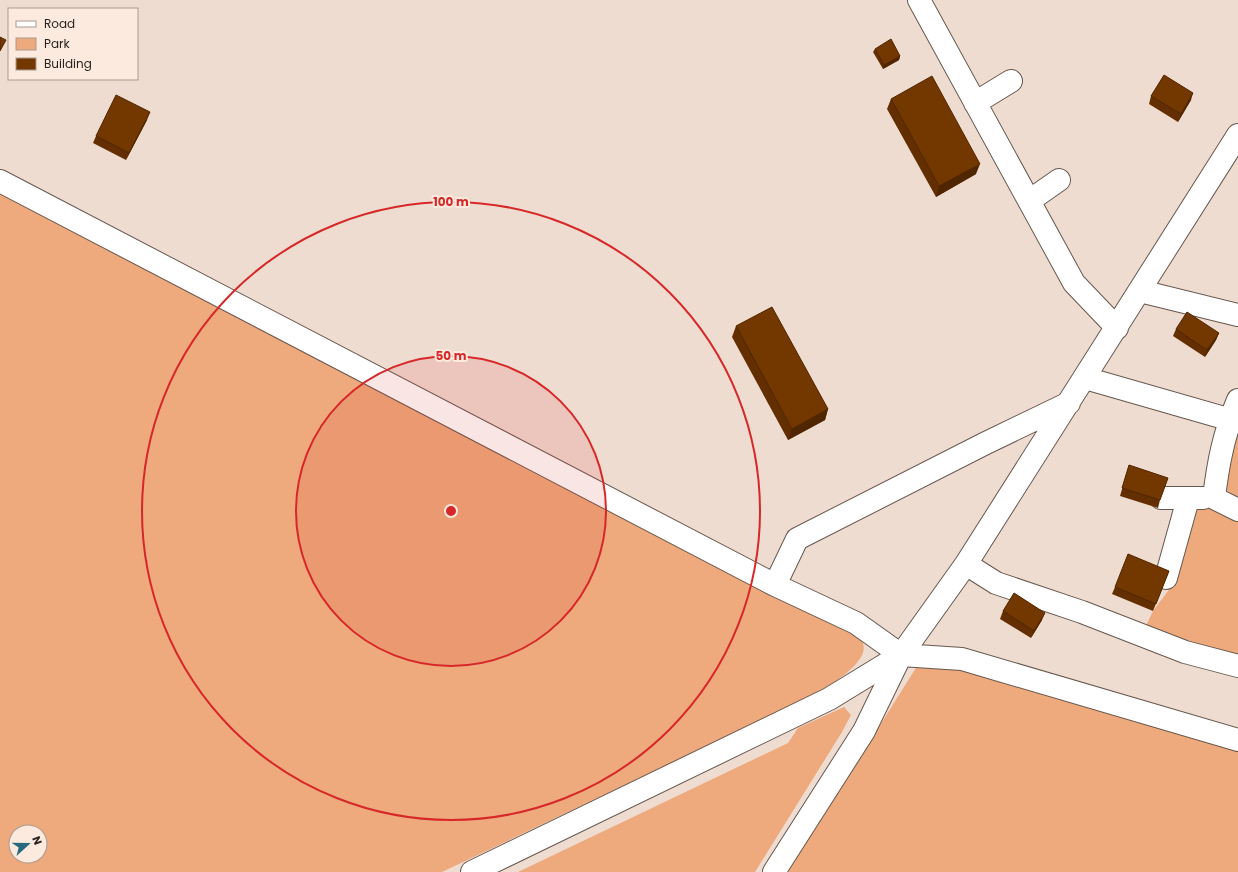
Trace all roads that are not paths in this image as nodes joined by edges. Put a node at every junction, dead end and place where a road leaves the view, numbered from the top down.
1 (918, 0) edge
2 (1011, 81) dead end
3 (975, 103) junction
4 (1238, 135) edge
5 (1059, 180) dead end
6 (0, 181) edge
7 (1029, 201) junction
8 (1140, 291) junction
9 (1238, 315) edge
10 (1117, 328) junction
11 (1085, 378) junction
12 (1069, 403) junction
13 (1235, 414) edge
14 (1161, 498) edge
15 (1214, 498) junction
16 (1188, 499) junction
17 (1238, 510) edge
18 (966, 564) junction
19 (1166, 578) edge
20 (775, 585) junction
21 (901, 655) junction
22 (1238, 666) edge
23 (1238, 740) edge
24 (472, 872) edge
25 (774, 872) edge

1 - 3 lane
2 - 3 lane
3 - 7 lane
4 - 8 lane
5 - 7 lane
6 - 20 lane
7 - 10 lane
8 - 9 lane
8 - 10 lane
10 - 11 lane
11 - 12 lane
11 - 13 lane
12 - 18 lane
12 - 20 lane
13 - 15 lane
14 - 16 lane
15 - 16 lane
15 - 17 lane
16 - 19 lane
18 - 21 lane
18 - 22 lane
20 - 21 lane
21 - 23 lane
21 - 24 lane
21 - 25 lane

